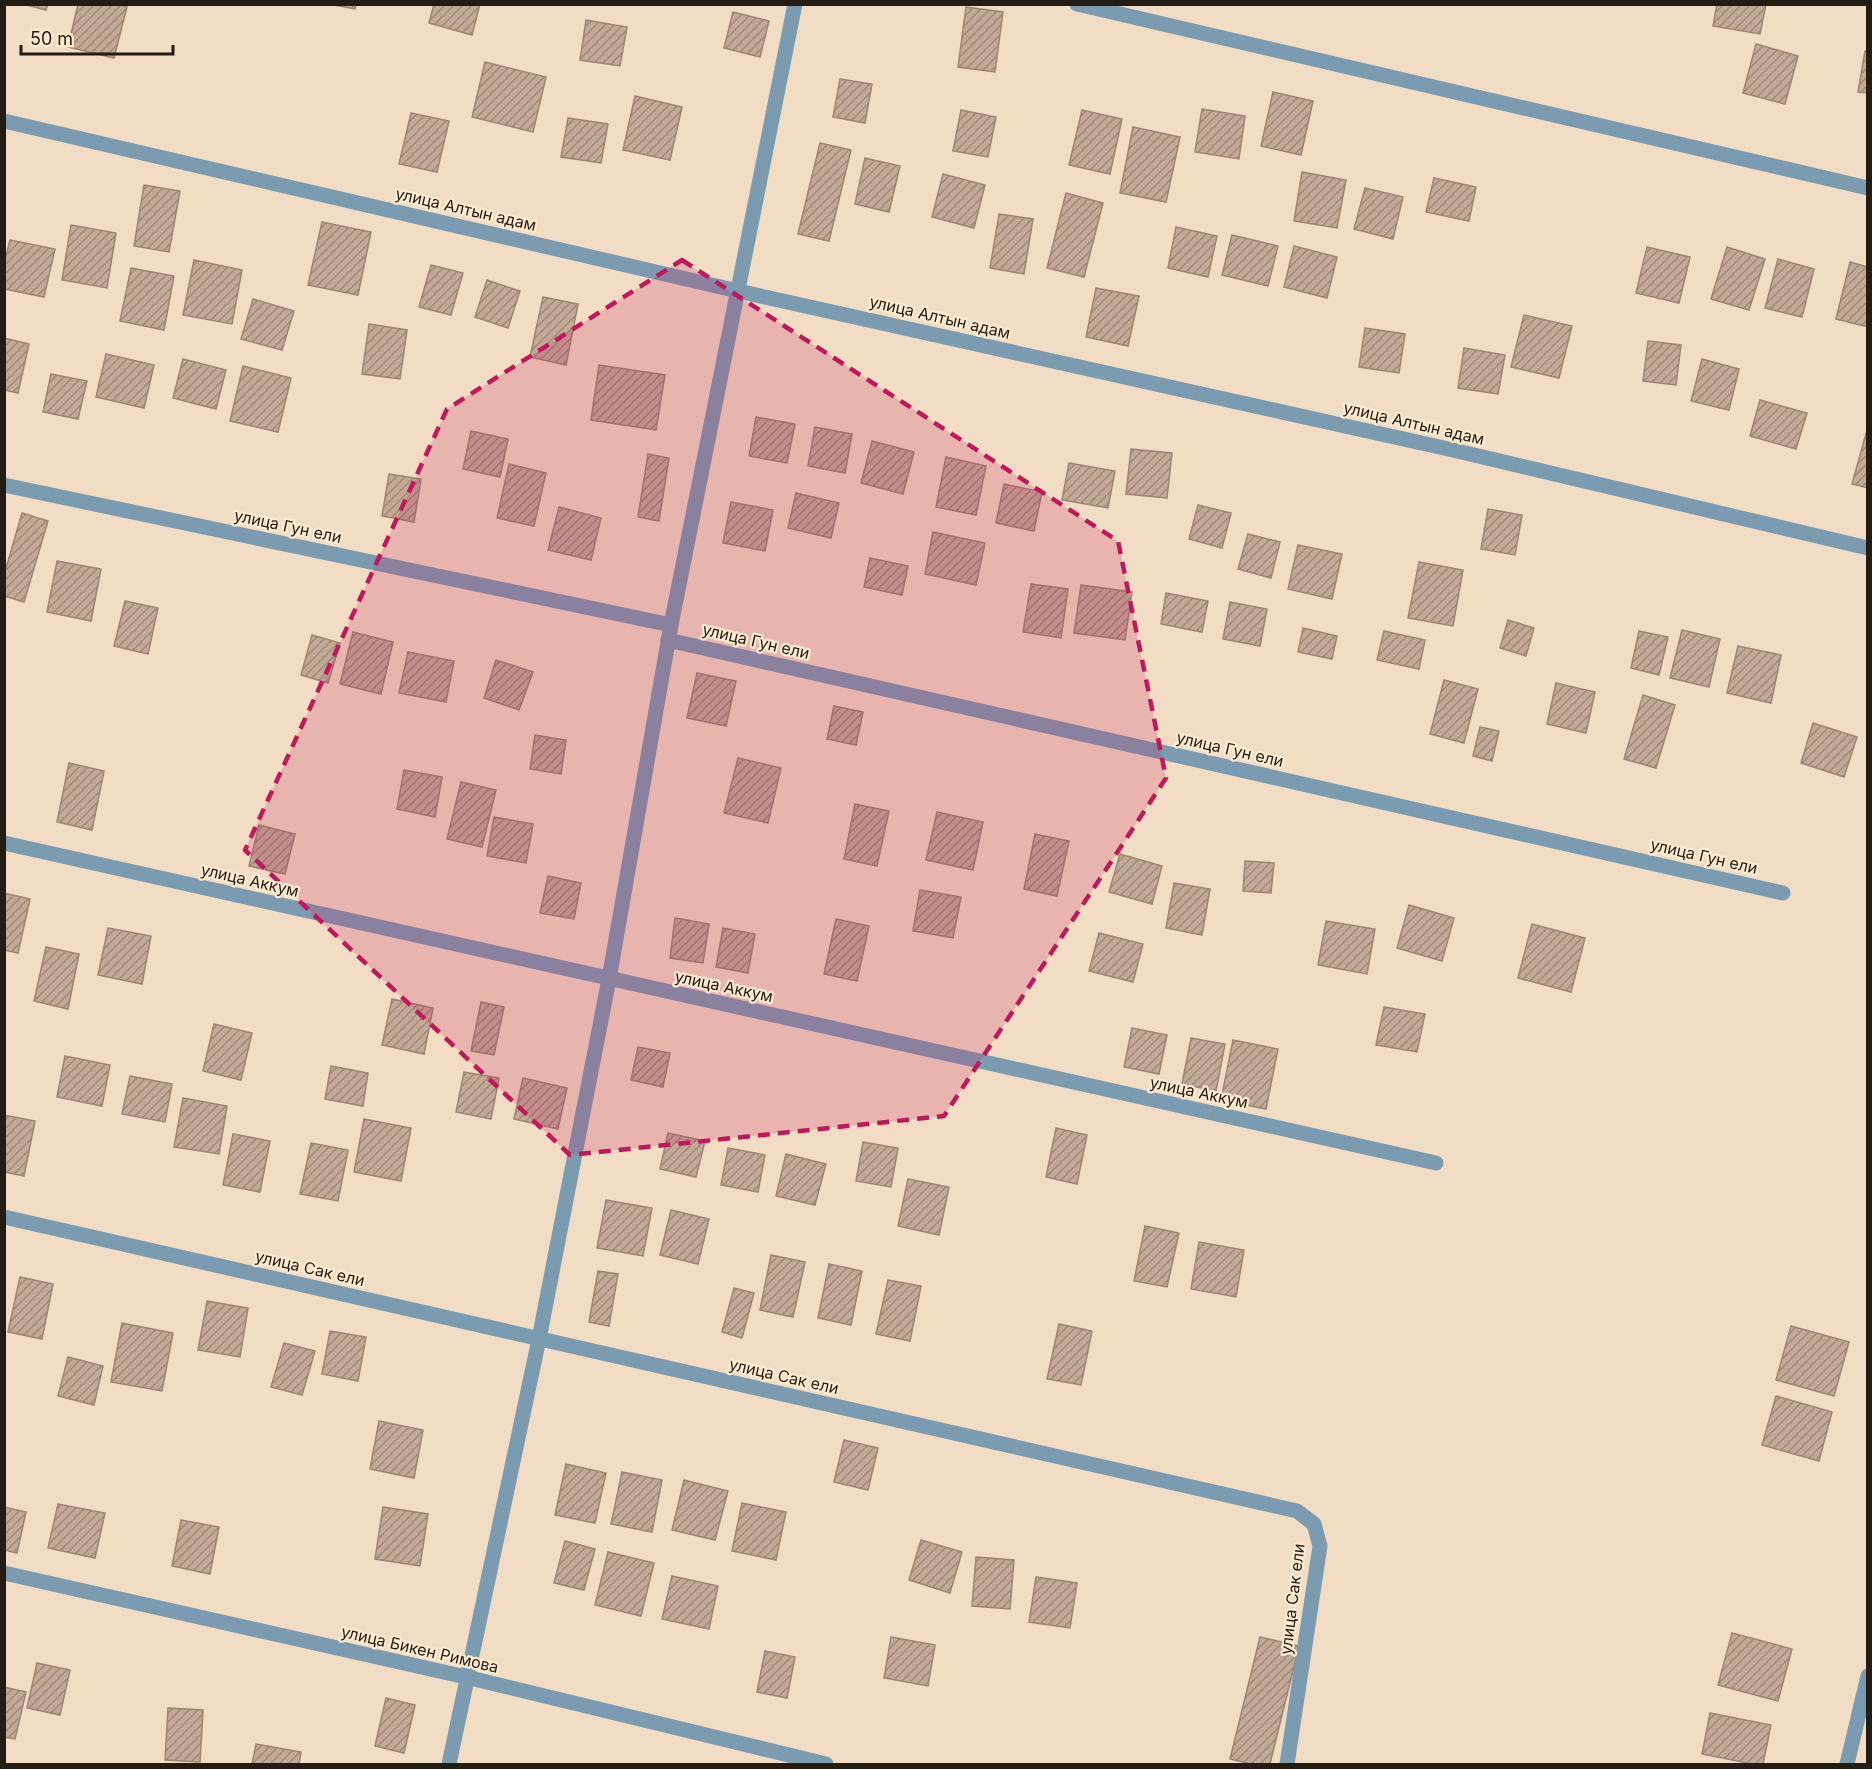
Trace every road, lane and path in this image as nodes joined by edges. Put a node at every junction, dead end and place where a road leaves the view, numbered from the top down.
1 (795, 4) edge
2 (1077, 4) edge
3 (4, 121) edge
4 (1868, 188) edge
5 (738, 291) junction
6 (4, 485) edge
7 (1868, 548) edge
8 (669, 632) junction
9 (4, 843) edge
10 (1783, 892) dead end
11 (609, 979) junction
12 (1436, 1163) dead end
13 (4, 1217) edge
14 (539, 1339) junction
15 (4, 1573) edge
16 (1868, 1676) edge
17 (466, 1677) junction
18 (449, 1764) edge
19 (826, 1764) edge
20 (1287, 1764) edge
21 (1847, 1764) edge

1 - 5 street
2 - 4 street
3 - 5 street, улица Алтын адам
5 - 7 street, улица Алтын адам
5 - 8 street
6 - 8 street, улица Гун ели
8 - 10 street, улица Гун ели
8 - 11 street
9 - 11 street, улица Аккум
11 - 12 street, улица Аккум
11 - 14 street
13 - 14 street, улица Сак ели
14 - 17 street
14 - 20 street, улица Сак ели
15 - 17 street, улица Бикен Римова
16 - 21 street
17 - 18 street
17 - 19 street, улица Бикен Римова

